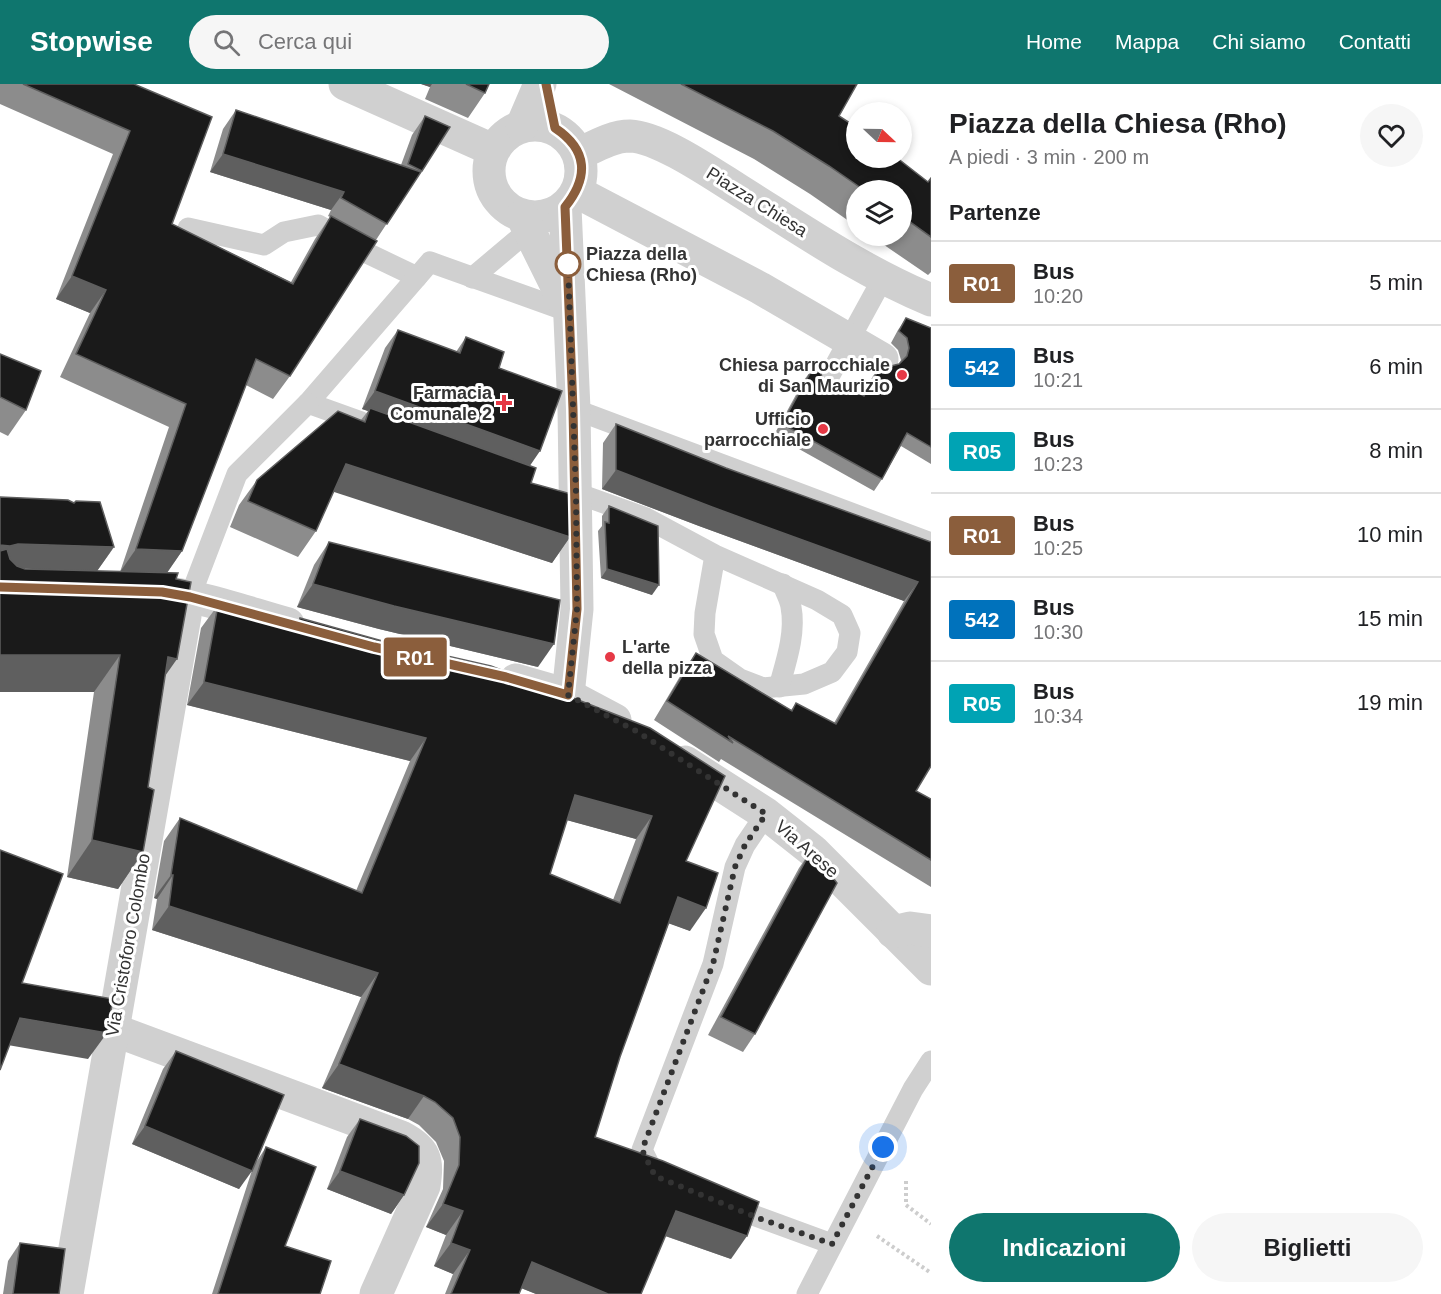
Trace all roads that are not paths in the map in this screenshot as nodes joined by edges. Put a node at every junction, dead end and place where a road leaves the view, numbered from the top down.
1 (345, 84) edge
2 (540, 84) edge
3 (546, 84) edge
4 (522, 126) junction
5 (555, 128) junction
6 (493, 150) junction
7 (579, 154) junction
8 (571, 199) junction
9 (526, 223) junction
10 (188, 228) dead end
11 (417, 277) junction
12 (472, 278) junction
13 (883, 278) junction
14 (931, 300) edge
15 (570, 312) junction
16 (849, 341) junction
17 (882, 360) dead end
18 (825, 384) edge
19 (308, 403) junction
20 (573, 409) junction
21 (375, 428) edge
22 (568, 495) junction
23 (931, 543) edge
24 (715, 555) junction
25 (783, 584) junction
26 (117, 591) edge
27 (190, 597) junction
28 (316, 631) edge
29 (483, 672) edge
30 (778, 687) junction
31 (568, 695) junction
32 (766, 814) junction
33 (931, 931) edge
34 (893, 932) junction
35 (931, 969) edge
36 (114, 1030) junction
37 (931, 1060) edge
38 (675, 1185) edge
39 (706, 1197) edge
40 (832, 1244) junction
41 (68, 1294) edge
42 (376, 1294) edge
43 (807, 1294) edge

1 - 6 street
2 - 4 street
3 - 5 street
4 - 5 street
4 - 6 street
5 - 7 street
6 - 9 street
7 - 8 street
7 - 13 street, Piazza Chiesa
8 - 9 street
8 - 15 street
8 - 16 street
9 - 12 lane
9 - 15 street
10 - 11 lane
11 - 12 lane
11 - 19 lane
12 - 15 lane
13 - 14 street, Piazza Chiesa
13 - 16 lane
15 - 20 street
16 - 17 street
16 - 18 lane
19 - 21 lane
19 - 27 lane
20 - 22 street
20 - 23 lane
22 - 24 lane
22 - 31 street
24 - 25 lane
24 - 30 lane
25 - 30 lane
25 - 30 lane
26 - 27 street
27 - 28 street
27 - 36 street, Via Cristoforo Colombo
29 - 31 street, Via Arese
31 - 32 street, Via Arese
32 - 34 street, Via Arese
32 - 38 lane
33 - 34 street
34 - 35 street, Via Arese
36 - 41 street, Via Cristoforo Colombo
36 - 42 street
37 - 40 lane
39 - 40 lane
40 - 43 lane

